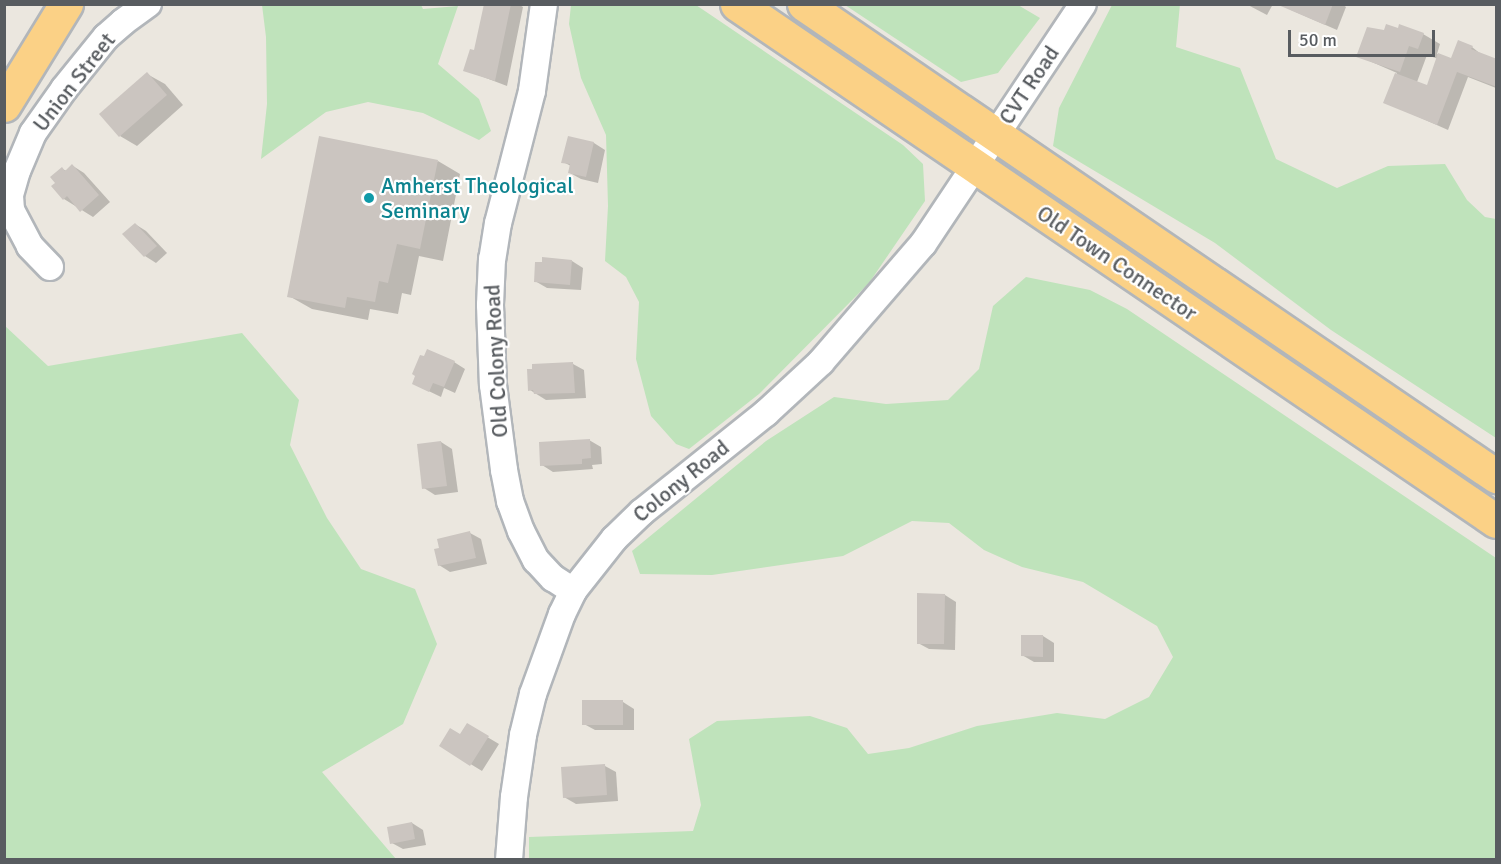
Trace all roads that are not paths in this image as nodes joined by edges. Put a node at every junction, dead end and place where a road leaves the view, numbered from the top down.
1 (66, 4) edge
2 (148, 4) edge
3 (544, 4) edge
4 (737, 4) edge
5 (804, 4) edge
6 (1083, 4) edge
7 (4, 105) edge
8 (995, 135) junction
9 (976, 166) junction
10 (50, 267) dead end
11 (1497, 476) edge
12 (1497, 521) edge
13 (573, 591) junction
14 (508, 860) edge

1 - 7 highway
2 - 10 street, Union Street
3 - 13 street, Old Colony Road
4 - 9 highway, Old Town Connector
5 - 8 highway, Old Town Connector
6 - 8 street, CVT Road
8 - 9 street, CVT Road
8 - 11 highway, Old Town Connector
9 - 12 highway, Old Town Connector
9 - 13 street, Colony Road
13 - 14 street, Colony Road

